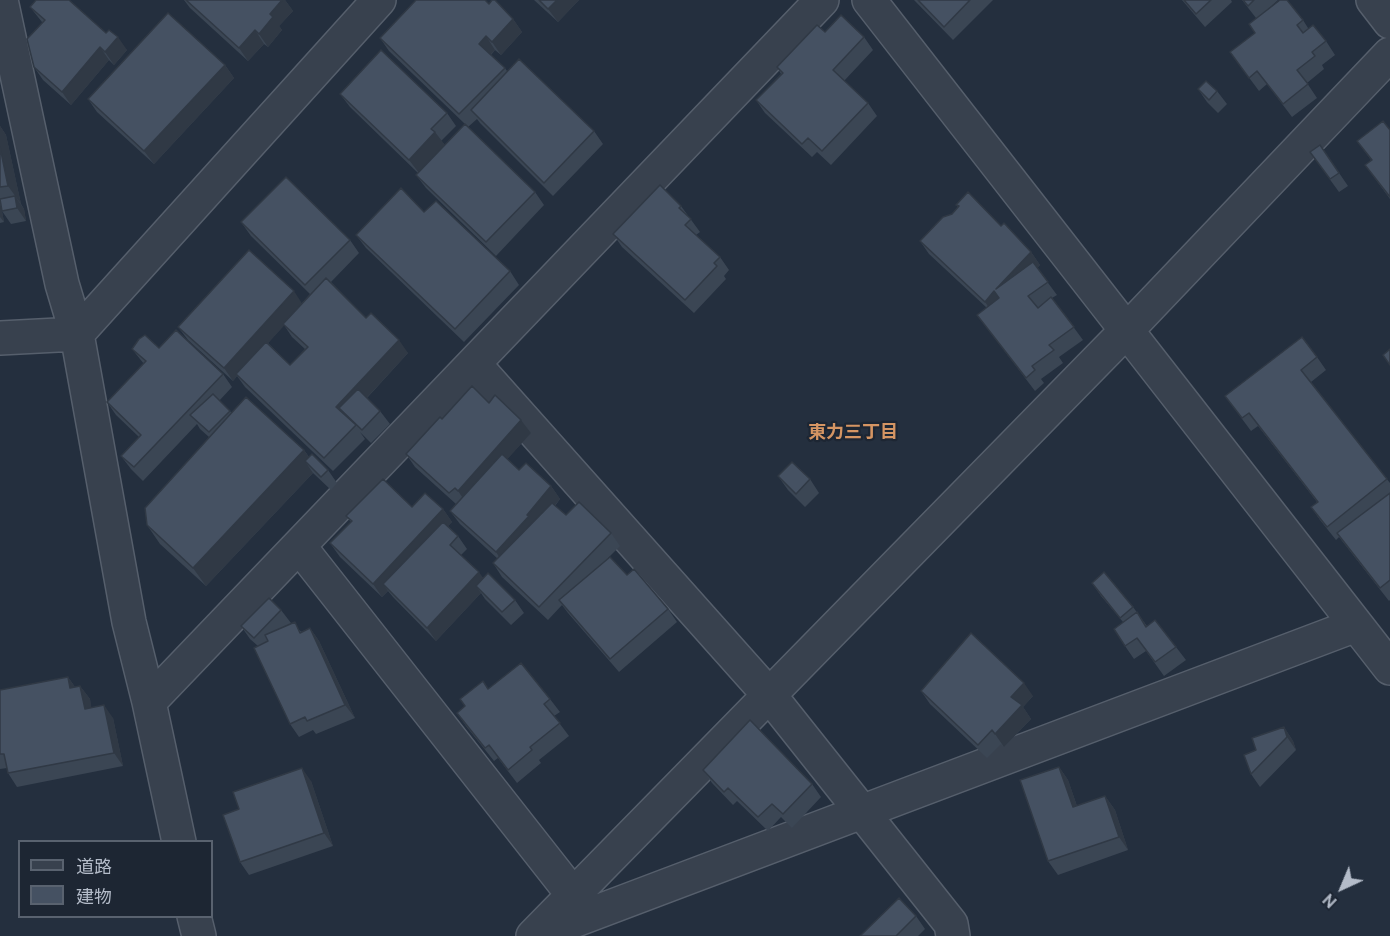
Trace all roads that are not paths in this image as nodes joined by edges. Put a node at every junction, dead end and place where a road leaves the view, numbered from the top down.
1 (1, 0) edge
2 (379, 0) edge
3 (822, 0) edge
4 (869, 0) edge
5 (1372, 0) edge
6 (1390, 22) edge
7 (1390, 54) edge
8 (1128, 329) junction
9 (78, 334) junction
10 (0, 338) edge
11 (474, 364) junction
12 (299, 546) junction
13 (1356, 625) junction
14 (1390, 668) edge
15 (770, 696) junction
16 (149, 702) junction
17 (862, 812) junction
18 (179, 840) edge
19 (574, 896) junction
20 (194, 918) edge
21 (535, 935) edge
22 (198, 936) edge
23 (953, 936) edge

1 - 9 street
2 - 9 street
3 - 11 street
4 - 8 street
5 - 6 street
7 - 8 street
8 - 13 street
8 - 15 street
9 - 10 street
9 - 16 street
11 - 12 street
11 - 15 street
12 - 16 street
12 - 19 street
13 - 14 street
13 - 17 street
15 - 17 street
15 - 19 street
16 - 18 street
17 - 21 street
17 - 23 street
19 - 21 street
20 - 22 street

